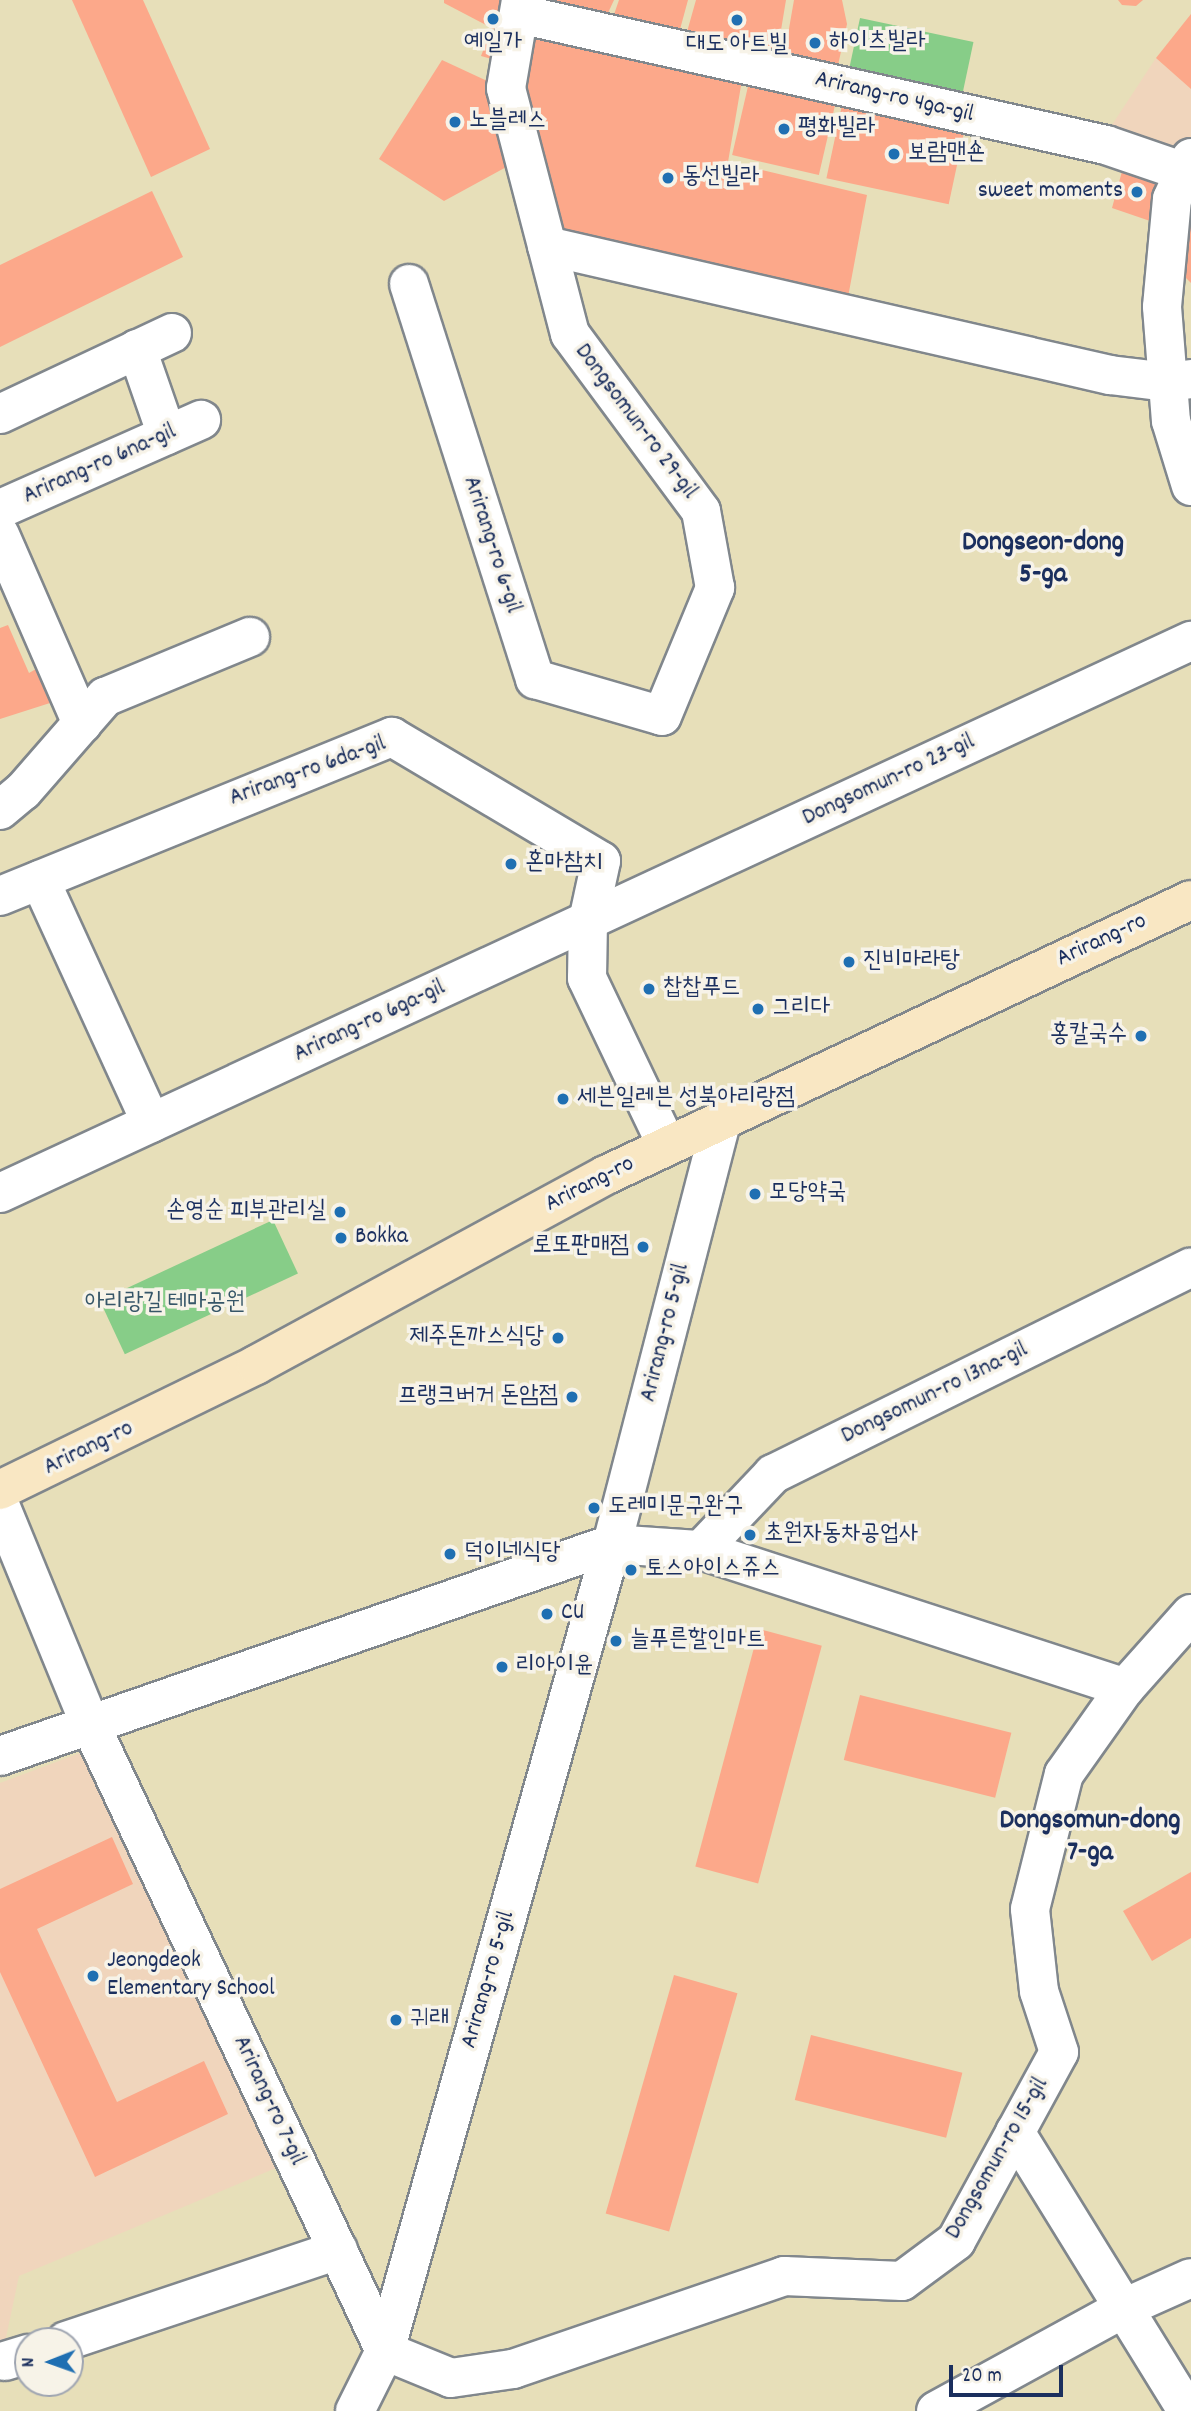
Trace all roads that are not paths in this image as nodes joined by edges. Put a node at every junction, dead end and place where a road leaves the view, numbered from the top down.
1 (520, 7) edge
2 (1188, 165) edge
3 (547, 246) junction
4 (409, 284) dead end
5 (172, 333) dead end
6 (137, 349) junction
7 (1179, 380) edge
8 (0, 414) edge
9 (1191, 486) edge
10 (0, 509) edge
11 (0, 535) edge
12 (250, 637) dead end
13 (1191, 641) edge
14 (662, 716) joint
15 (82, 724) junction
16 (0, 810) edge
17 (40, 880) junction
18 (0, 896) edge
19 (1191, 900) edge
20 (588, 921) junction
21 (721, 1122) junction
22 (151, 1123) junction
23 (667, 1146) junction
24 (0, 1193) edge
25 (1191, 1267) edge
26 (0, 1490) edge
27 (0, 1506) edge
28 (612, 1544) junction
29 (701, 1550) junction
30 (1191, 1614) edge
31 (1125, 1688) junction
32 (90, 1724) junction
33 (0, 1756) edge
34 (1015, 2132) junction
35 (338, 2250) junction
36 (1191, 2277) edge
37 (1124, 2308) junction
38 (84, 2335) edge
39 (385, 2351) junction
40 (355, 2411) edge
41 (936, 2411) edge
42 (1187, 2411) edge

1 - 2 street, Arirang-ro 4ga-gil
1 - 3 street, Dongsomun-ro 29-gil
2 - 7 street
3 - 7 street
3 - 14 street, Dongsomun-ro 29-gil
4 - 14 street, Arirang-ro 6-gil
5 - 6 street
6 - 8 street
6 - 10 street, Arirang-ro 6na-gil
7 - 9 street
11 - 15 street
12 - 15 street
13 - 20 street, Dongsomun-ro 23-gil
15 - 16 street
17 - 18 street, Arirang-ro 6da-gil
17 - 20 street, Arirang-ro 6da-gil
17 - 22 street
19 - 21 main road, Arirang-ro
20 - 22 street, Arirang-ro 6ga-gil
20 - 23 street
21 - 23 main road, Arirang-ro
21 - 28 street, Arirang-ro 5-gil
22 - 24 street, Arirang-ro 6ga-gil
23 - 26 main road, Arirang-ro
25 - 29 street, Dongsomun-ro 13na-gil
27 - 32 street, Arirang-ro 7-gil
28 - 29 street
28 - 32 street
28 - 39 street, Arirang-ro 5-gil
29 - 31 street
30 - 31 street, Dongsomun-ro 15-gil
31 - 34 street, Dongsomun-ro 15-gil
32 - 33 street
32 - 35 street, Arirang-ro 7-gil
34 - 37 street
34 - 39 street, Dongsomun-ro 15-gil
35 - 38 street
35 - 39 street, Arirang-ro 7-gil
36 - 37 street
37 - 41 street
37 - 42 street
39 - 40 street, Arirang-ro 5-gil

